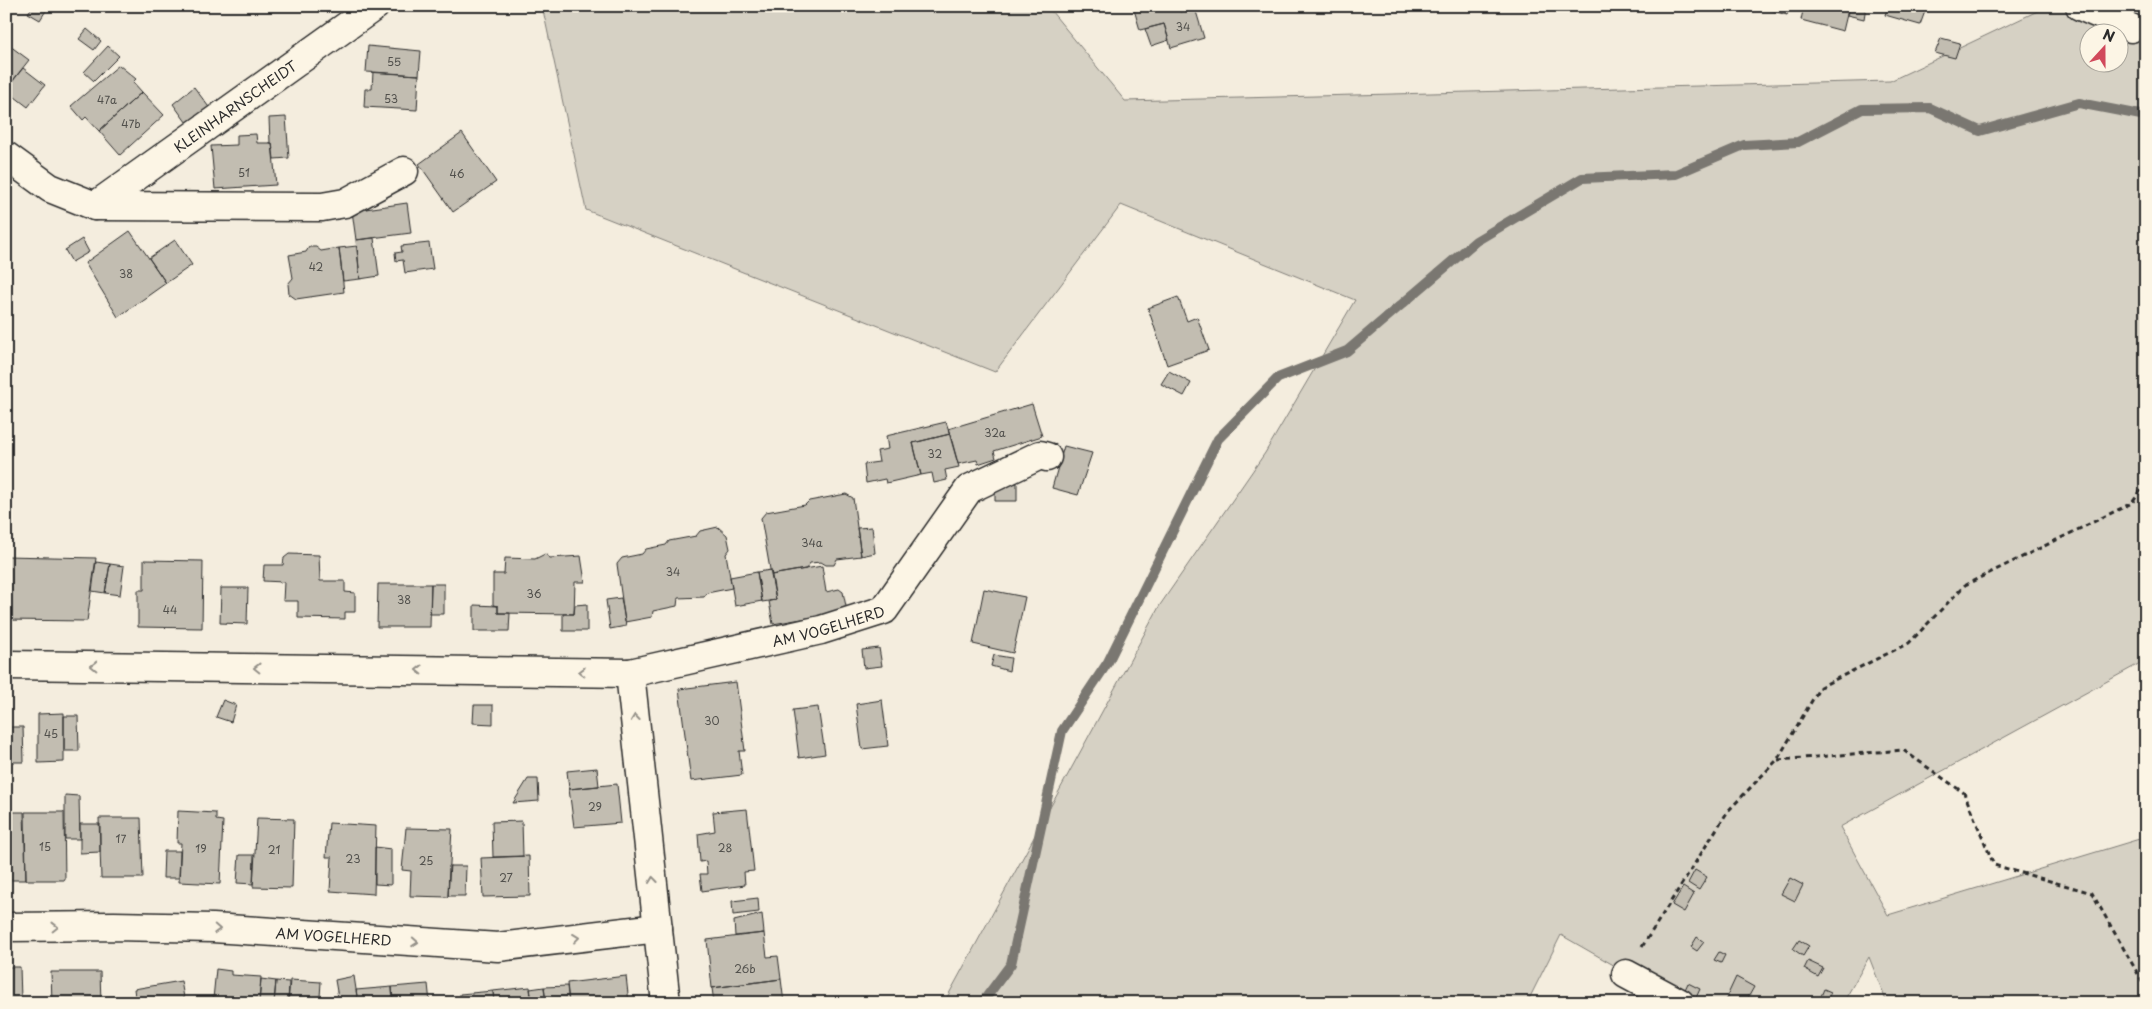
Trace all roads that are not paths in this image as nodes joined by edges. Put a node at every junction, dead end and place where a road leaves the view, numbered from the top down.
1 (375, 6) edge
2 (2080, 6) edge
3 (2131, 28) dead end
4 (6, 156) edge
5 (404, 171) dead end
6 (95, 206) junction
7 (1047, 457) dead end
8 (6, 665) edge
9 (630, 672) junction
10 (6, 927) edge
11 (658, 928) junction
12 (1626, 974) road end
13 (666, 1003) edge
14 (1680, 1003) edge

1 - 6 street, KLEINHARNSCHEIDT
2 - 3 street
4 - 6 street
5 - 6 street
7 - 9 street, AM VOGELHERD
9 -> 8 street, AM VOGELHERD
11 -> 9 street
10 -> 11 street, AM VOGELHERD
11 - 13 street
12 - 14 street

